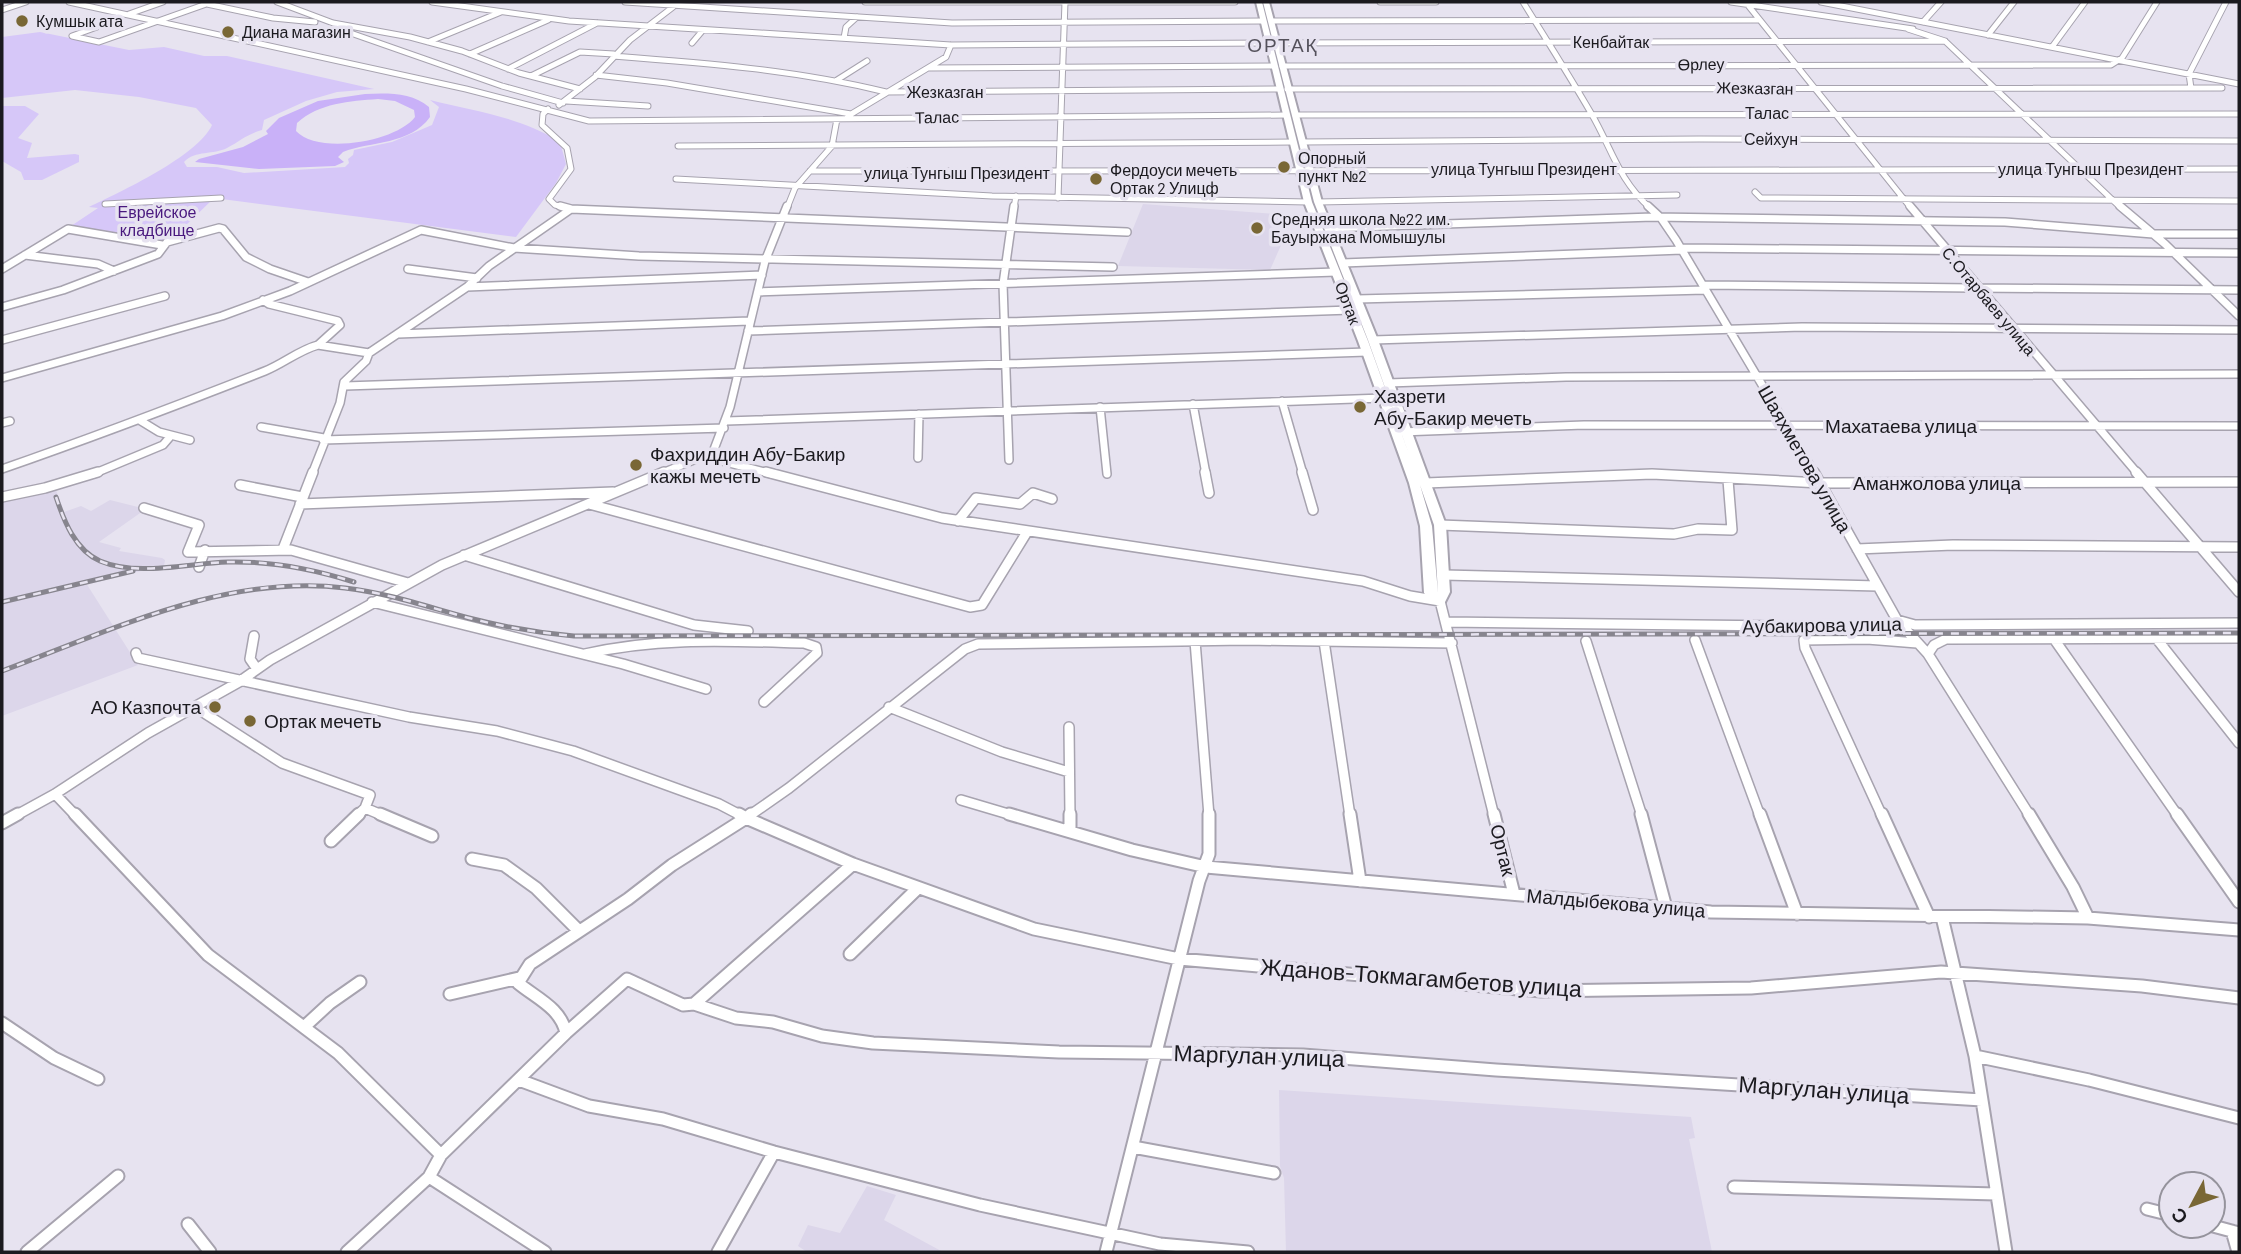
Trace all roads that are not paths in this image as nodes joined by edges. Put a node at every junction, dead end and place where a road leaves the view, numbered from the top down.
1 (26, 2) edge
2 (69, 2) edge
3 (163, 2) edge
4 (277, 2) edge
5 (432, 2) edge
6 (492, 2) edge
7 (625, 2) edge
8 (681, 2) edge
9 (865, 2) edge
10 (1065, 2) edge
11 (1235, 2) edge
12 (1259, 2) edge
13 (1266, 2) edge
14 (1380, 2) edge
15 (1436, 2) edge
16 (1523, 2) edge
17 (1731, 2) edge
18 (1821, 2) edge
19 (1871, 2) edge
20 (1941, 2) edge
21 (2014, 2) edge
22 (2085, 2) edge
23 (2157, 2) edge
24 (2226, 2) edge
25 (210, 3) edge
26 (875, 3) edge
27 (1747, 4) junction
28 (673, 7) junction
29 (474, 8) junction
30 (2, 10) edge
31 (1863, 10) junction
32 (501, 12) junction
33 (128, 14) junction
34 (306, 14) junction
35 (857, 17) junction
36 (285, 19) junction
37 (551, 19) junction
38 (1758, 20) junction
39 (159, 21) junction
40 (1267, 21) junction
41 (1535, 21) junction
42 (1923, 22) junction
43 (598, 23) junction
44 (330, 24) junction
45 (1064, 24) junction
46 (1932, 24) junction
47 (648, 26) junction
48 (97, 27) dead end
49 (1908, 29) junction
50 (703, 30) junction
51 (1988, 35) junction
52 (844, 38) junction
53 (1775, 41) junction
54 (1945, 41) junction
55 (428, 42) junction
56 (561, 43) junction
57 (692, 43) dead end
58 (1273, 43) junction
59 (1548, 43) junction
60 (1063, 44) junction
61 (951, 45) junction
62 (2052, 47) junction
63 (587, 51) junction
64 (470, 54) junction
65 (614, 55) junction
66 (2118, 60) junction
67 (867, 61) dead end
68 (1794, 64) junction
69 (1969, 64) junction
70 (1560, 65) junction
71 (1278, 66) junction
72 (1064, 67) junction
73 (929, 68) junction
74 (509, 69) junction
75 (2189, 74) junction
76 (596, 75) junction
77 (531, 76) junction
78 (837, 80) junction
79 (2239, 83) edge
80 (1574, 88) junction
81 (1814, 88) junction
82 (1995, 88) junction
83 (2192, 88) junction
84 (2222, 88) dead end
85 (580, 89) junction
86 (1284, 89) junction
87 (1061, 91) junction
88 (886, 92) junction
89 (564, 102) junction
90 (648, 106) dead end
91 (550, 110) junction
92 (1591, 113) junction
93 (1834, 113) junction
94 (851, 114) junction
95 (2023, 114) junction
96 (2239, 114) edge
97 (1290, 115) junction
98 (1059, 116) junction
99 (840, 119) junction
100 (1855, 139) junction
101 (1606, 140) junction
102 (2050, 141) junction
103 (2239, 141) edge
104 (1292, 142) junction
105 (1303, 142) junction
106 (1058, 144) junction
107 (678, 146) dead end
108 (832, 146) junction
109 (1617, 169) junction
110 (1881, 169) junction
111 (2239, 169) edge
112 (2081, 170) junction
113 (810, 171) junction
114 (1304, 171) junction
115 (1059, 173) junction
116 (676, 179) dead end
117 (795, 188) junction
118 (1755, 192) dead end
119 (1677, 195) dead end
120 (1016, 196) junction
121 (1638, 197) junction
122 (218, 198) dead end
123 (1058, 198) junction
124 (1907, 200) junction
125 (2115, 201) junction
126 (2239, 201) edge
127 (1313, 202) junction
128 (105, 204) dead end
129 (571, 209) junction
130 (1661, 218) junction
131 (782, 219) junction
132 (1924, 220) junction
133 (1010, 228) junction
134 (1328, 228) junction
135 (1126, 232) dead end
136 (2153, 234) junction
137 (2239, 234) edge
138 (162, 244) junction
139 (514, 248) junction
140 (1681, 249) junction
141 (1947, 250) junction
142 (2239, 253) edge
143 (2175, 254) junction
144 (25, 255) junction
145 (765, 261) junction
146 (1343, 263) junction
147 (1004, 267) junction
148 (1113, 267) dead end
149 (2, 269) edge
150 (408, 269) dead end
151 (114, 271) junction
152 (1336, 272) junction
153 (762, 275) junction
154 (477, 278) junction
155 (308, 282) junction
156 (1003, 284) junction
157 (467, 287) junction
158 (1704, 287) junction
159 (1979, 289) junction
160 (2210, 289) junction
161 (2239, 290) edge
162 (758, 292) junction
163 (165, 296) dead end
164 (1357, 299) junction
165 (263, 300) junction
166 (2, 307) edge
167 (1351, 310) junction
168 (2239, 316) edge
169 (750, 321) junction
170 (1005, 322) junction
171 (1730, 329) junction
172 (2012, 329) junction
173 (2239, 330) edge
174 (748, 331) junction
175 (398, 334) junction
176 (2, 340) edge
177 (1373, 340) junction
178 (318, 345) junction
179 (1367, 352) junction
180 (369, 353) junction
181 (1007, 365) junction
182 (737, 373) junction
183 (2239, 374) edge
184 (1756, 375) junction
185 (2051, 375) junction
186 (2, 378) edge
187 (1388, 383) junction
188 (345, 386) junction
189 (1383, 398) junction
190 (1282, 401) junction
191 (1193, 404) junction
192 (1100, 407) junction
193 (1007, 411) junction
194 (919, 414) junction
195 (141, 421) junction
196 (725, 425) junction
197 (2096, 426) junction
198 (2239, 426) edge
199 (1787, 427) junction
200 (261, 428) dead end
201 (1401, 432) junction
202 (169, 438) junction
203 (324, 439) junction
204 (190, 440) dead end
205 (706, 457) junction
206 (918, 458) dead end
207 (1009, 460) dead end
208 (2, 469) edge
209 (1107, 474) dead end
210 (1728, 480) junction
211 (2143, 482) junction
212 (2239, 482) edge
213 (1426, 483) junction
214 (1820, 483) junction
215 (240, 485) dead end
216 (618, 492) junction
217 (1209, 493) dead end
218 (2, 497) edge
219 (1052, 499) dead end
220 (301, 501) junction
221 (589, 504) junction
222 (145, 508) dead end
223 (1312, 510) dead end
224 (958, 521) junction
225 (1440, 525) junction
226 (1027, 532) junction
227 (2202, 547) junction
228 (2239, 547) edge
229 (1857, 549) junction
230 (205, 550) junction
231 (283, 550) junction
232 (464, 555) junction
233 (199, 567) dead end
234 (1444, 575) junction
235 (408, 583) junction
236 (1878, 586) junction
237 (2239, 592) edge
238 (1440, 601) junction
239 (372, 602) junction
240 (1897, 620) junction
241 (1447, 622) junction
242 (2239, 623) edge
243 (748, 631) dead end
244 (254, 636) dead end
245 (2156, 638) junction
246 (2239, 638) edge
247 (2054, 639) junction
248 (1695, 640) dead end
249 (1195, 641) junction
250 (1324, 641) junction
251 (1586, 641) dead end
252 (1452, 643) junction
253 (1917, 643) junction
254 (136, 653) dead end
255 (583, 654) junction
256 (1928, 654) junction
257 (257, 669) junction
258 (239, 682) junction
259 (706, 689) dead end
260 (764, 702) dead end
261 (195, 707) junction
262 (889, 707) junction
263 (1069, 727) dead end
264 (2239, 743) edge
265 (1069, 772) junction
266 (55, 794) junction
267 (961, 800) dead end
268 (365, 808) junction
269 (746, 818) junction
270 (2, 823) edge
271 (1070, 831) junction
272 (432, 836) dead end
273 (331, 841) dead end
274 (472, 859) dead end
275 (853, 864) junction
276 (1206, 867) junction
277 (1360, 881) junction
278 (918, 888) junction
279 (1514, 894) junction
280 (2239, 902) edge
281 (1666, 908) junction
282 (1797, 914) junction
283 (1936, 917) junction
284 (2088, 918) junction
285 (578, 930) junction
286 (2239, 930) edge
287 (850, 954) dead end
288 (1179, 959) junction
289 (1957, 972) junction
290 (519, 978) junction
291 (360, 982) dead end
292 (450, 994) dead end
293 (2239, 998) edge
294 (694, 1004) junction
295 (2, 1023) edge
296 (304, 1027) junction
297 (566, 1034) junction
298 (1156, 1053) junction
299 (1975, 1056) junction
300 (98, 1079) dead end
301 (519, 1080) junction
302 (1982, 1100) junction
303 (2239, 1118) edge
304 (1133, 1147) junction
305 (774, 1152) junction
306 (441, 1155) junction
307 (1274, 1173) dead end
308 (118, 1176) dead end
309 (429, 1177) junction
310 (1734, 1186) dead end
311 (1996, 1194) junction
312 (2147, 1209) dead end
313 (2157, 1212) edge
314 (188, 1224) dead end
315 (2236, 1232) edge
316 (1110, 1235) junction
317 (27, 1252) edge
318 (210, 1252) edge
319 (347, 1252) edge
320 (545, 1252) edge
321 (718, 1252) edge
322 (1106, 1252) edge
323 (1248, 1252) edge
324 (2006, 1252) edge
325 (2238, 1252) edge

1 - 30 street
2 - 33 street, Талас
3 - 33 street
4 - 34 street
5 - 29 street, Кенбайтак
6 - 29 street
7 - 28 street
8 - 28 street
9 - 26 street
10 - 11 street
10 - 26 street
10 - 45 street
12 - 40 street, Ортак
13 - 40 street, Ортак
14 - 15 street
16 - 41 street, Шаяхметова улица
17 - 27 street
18 - 31 street
19 - 31 street
20 - 42 street
21 - 51 street
22 - 62 street
23 - 66 street
24 - 75 street
25 - 36 street
25 - 39 street
27 - 38 street, С.Отарбаев улица
27 - 49 street
28 - 35 street
28 - 47 street
29 - 32 street, Кенбайтак
31 - 42 street
32 - 37 street, Кенбайтак
32 - 55 street
33 - 39 street, Талас
34 - 36 street
34 - 44 street
35 - 45 street
35 - 52 street
36 - 44 street
37 - 43 street, Кенбайтак
37 - 64 street
38 - 41 street
38 - 53 street, С.Отарбаев улица
39 - 48 street
39 - 91 street, Талас
40 - 41 street
40 - 45 street
40 - 58 street, Ортак
41 - 59 street, Шаяхметова улица
42 - 46 street
43 - 47 street, Кенбайтак
43 - 56 street
44 - 55 street
44 - 89 street
45 - 60 street
46 - 49 street
46 - 51 street
47 - 50 street, Кенбайтак
47 - 65 street
49 - 54 street
50 - 52 street, Кенбайтак
50 - 57 street
51 - 62 street
52 - 61 street, Кенбайтак
53 - 54 street, Кенбайтак
53 - 59 street, Кенбайтак
53 - 68 street, С.Отарбаев улица
54 - 69 street
55 - 64 street
56 - 63 street
56 - 74 street
58 - 59 street, Кенбайтак
58 - 60 street, Кенбайтак
58 - 71 street, Ортак
59 - 70 street, Шаяхметова улица
60 - 61 street, Кенбайтак
60 - 72 street
61 - 73 street
62 - 66 street
63 - 65 street, Жезказган
63 - 77 street
64 - 74 street
65 - 76 street
65 - 78 street, Жезказган
66 - 69 street, Өрлеу
66 - 75 street
67 - 78 street
68 - 69 street, Өрлеу
68 - 70 street, Өрлеу
68 - 81 street, С.Отарбаев улица
69 - 82 street
70 - 71 street, Өрлеу
70 - 80 street, Шаяхметова улица
71 - 72 street, Өрлеу
71 - 86 street, Ортак
72 - 73 street, Өрлеу
72 - 87 street
73 - 88 street
74 - 77 street
75 - 79 street
75 - 83 street
76 - 85 street
76 - 94 street
77 - 85 street
78 - 88 street, Жезказган
80 - 81 street, Жезказган
80 - 86 street, Жезказган
80 - 92 street, Шаяхметова улица
81 - 82 street, Жезказган
81 - 93 street, С.Отарбаев улица
82 - 83 street, Жезказган
82 - 95 street
83 - 84 street, Жезказган
85 - 89 street
86 - 87 street, Жезказган
86 - 97 street, Ортак
87 - 88 street, Жезказган
87 - 98 street
88 - 94 street
89 - 90 street
89 - 91 street
91 - 99 street, Талас
91 - 129 street
92 - 93 street, Талас
92 - 97 street, Талас
92 - 101 street, Шаяхметова улица
93 - 95 street, Талас
93 - 100 street, С.Отарбаев улица
94 - 99 street
95 - 96 street, Талас
95 - 102 street
97 - 98 street, Талас
97 - 104 street, Ортак
97 - 105 street, Ортак
98 - 99 street, Талас
98 - 106 street
99 - 108 street
100 - 101 street, Сейхун
100 - 102 street, Сейхун
100 - 110 street, С.Отарбаев улица
101 - 105 street, Сейхун
101 - 109 street, Шаяхметова улица
102 - 103 street, Сейхун
102 - 112 street
104 - 106 street
104 - 114 street, Ортак
105 - 114 street, Ортак
106 - 108 street
106 - 115 street
107 - 108 street
108 - 113 street
109 - 110 street, улица Тунгыш Президент
109 - 114 street, улица Тунгыш Президент
109 - 121 street, Шаяхметова улица
110 - 112 street, улица Тунгыш Президент
110 - 124 street, С.Отарбаев улица
111 - 112 street, улица Тунгыш Президент
112 - 125 street
113 - 115 street, улица Тунгыш Президент
113 - 117 street
114 - 115 street, улица Тунгыш Президент
114 - 127 street, Ортак
115 - 123 street
116 - 117 street
117 - 120 street
117 - 131 street
118 - 124 street
119 - 121 street
120 - 123 street
120 - 133 street
121 - 127 street
121 - 130 street, Шаяхметова улица
122 - 128 street
123 - 127 street
124 - 125 street
124 - 132 street, С.Отарбаев улица
125 - 126 street
125 - 136 street
127 - 134 street, Ортак
127 - 152 street, Ортак
129 - 131 street
129 - 139 street
130 - 132 street
130 - 134 street
130 - 140 street, Шаяхметова улица
131 - 133 street
131 - 145 street
132 - 136 street
132 - 141 street, С.Отарбаев улица
133 - 135 street
133 - 147 street
134 - 146 street, Ортак
136 - 137 street
136 - 143 street
138 - 144 street
138 - 151 street
138 - 155 street
139 - 145 street
139 - 154 street
139 - 155 street
140 - 141 street
140 - 146 street
140 - 158 street, Шаяхметова улица
141 - 143 street
141 - 159 street, С.Отарбаев улица
142 - 143 street
143 - 160 street
144 - 149 street
144 - 151 street
145 - 147 street
145 - 153 street
146 - 164 street, Ортак
147 - 148 street
147 - 156 street
150 - 154 street
151 - 166 street
152 - 156 street
152 - 167 street, Ортак
153 - 157 street
153 - 162 street
154 - 157 street
155 - 165 street
156 - 162 street
156 - 170 street
157 - 175 street
158 - 159 street
158 - 164 street
158 - 171 street, Шаяхметова улица
159 - 160 street
159 - 172 street, С.Отарбаев улица
160 - 161 street
160 - 168 street
162 - 169 street
163 - 176 street
164 - 177 street, Ортак
165 - 178 street
165 - 186 street
167 - 170 street
167 - 179 street, Ортак
169 - 174 street
169 - 175 street
170 - 174 street
170 - 181 street
171 - 172 street
171 - 177 street
171 - 184 street, Шаяхметова улица
172 - 173 street
172 - 185 street, С.Отарбаев улица
174 - 182 street
175 - 180 street
177 - 187 street, Ортак
178 - 180 street
178 - 195 street
179 - 181 street
179 - 189 street, Ортак
180 - 188 street
181 - 182 street
181 - 193 street
182 - 188 street
182 - 196 street
183 - 185 street
184 - 185 street
184 - 187 street
184 - 199 street, Шаяхметова улица
185 - 197 street, С.Отарбаев улица
187 - 201 street, Ортак
188 - 203 street
189 - 190 street
189 - 201 street, Ортак
190 - 191 street
190 - 223 street
191 - 192 street
191 - 217 street
192 - 193 street
192 - 209 street
193 - 194 street
193 - 207 street
194 - 196 street
194 - 206 street
195 - 202 street
195 - 208 street
196 - 203 street
196 - 205 street
197 - 198 street, Махатаева улица
197 - 199 street, Махатаева улица
197 - 211 street, С.Отарбаев улица
199 - 201 street, Махатаева улица
199 - 214 street, Шаяхметова улица
200 - 203 street
201 - 213 street, Ортак
201 - 238 street, Ортак
202 - 204 street
202 - 218 street
203 - 220 street
205 - 216 street
205 - 224 street
210 - 213 street, Аманжолова улица
210 - 214 street, Аманжолова улица
210 - 225 street
211 - 212 street, Аманжолова улица
211 - 214 street, Аманжолова улица
211 - 227 street, С.Отарбаев улица
213 - 225 street, Ортак
214 - 229 street, Шаяхметова улица
215 - 220 street
216 - 220 street
216 - 221 street
219 - 224 street
220 - 231 street
221 - 226 street
221 - 232 street
222 - 230 street
224 - 226 street
225 - 234 street, Ортак
226 - 238 street
227 - 228 street
227 - 229 street
227 - 237 street, С.Отарбаев улица
229 - 236 street, Шаяхметова улица
230 - 231 street
230 - 233 street
231 - 235 street
232 - 235 street
232 - 243 street
234 - 236 street
234 - 238 street, Ортак
235 - 239 street
236 - 240 street, Шаяхметова улица
238 - 241 street, Ортак
239 - 255 street
239 - 257 street
240 - 241 street, Аубакирова улица
240 - 242 street, Аубакирова улица
240 - 253 street, Шаяхметова улица
241 - 252 street, Ортак
244 - 257 street
245 - 246 street
245 - 247 street
245 - 264 street
247 - 256 street
247 - 280 street
248 - 282 street
249 - 250 street
249 - 262 street
249 - 276 street
250 - 252 street
250 - 277 street
251 - 281 street
252 - 279 street, Ортак
253 - 256 street, Шаяхметова улица
253 - 283 street
254 - 258 street, Жданов-Токмагамбетов улица
255 - 259 street
255 - 260 street
256 - 284 street, Шаяхметова улица
257 - 258 street
258 - 261 street
258 - 269 street, Жданов-Токмагамбетов улица
261 - 266 street
261 - 268 street
262 - 265 street
262 - 269 street
263 - 265 street
265 - 271 street
266 - 270 street
266 - 296 street
267 - 271 street, Малдыбекова улица
268 - 272 street
268 - 273 street
269 - 275 street, Жданов-Токмагамбетов улица
269 - 285 street
271 - 276 street, Малдыбекова улица
274 - 285 street
275 - 278 street, Жданов-Токмагамбетов улица
275 - 294 street
276 - 277 street, Малдыбекова улица
276 - 288 street
277 - 279 street, Малдыбекова улица
278 - 287 street
278 - 288 street, Жданов-Токмагамбетов улица
279 - 281 street, Малдыбекова улица
281 - 282 street, Малдыбекова улица
282 - 283 street, Малдыбекова улица
283 - 284 street, Малдыбекова улица
283 - 289 street
284 - 286 street, Малдыбекова улица
285 - 290 street
288 - 289 street, Жданов-Токмагамбетов улица
288 - 298 street
289 - 293 street, Жданов-Токмагамбетов улица
289 - 299 street
290 - 292 street
290 - 297 street
291 - 296 street
294 - 297 street, Маргулан улица
294 - 298 street, Маргулан улица
295 - 300 street
296 - 306 street
297 - 301 street
298 - 302 street, Маргулан улица
298 - 304 street
299 - 302 street
299 - 303 street
301 - 305 street
301 - 306 street
302 - 311 street
304 - 307 street
304 - 316 street
305 - 316 street
305 - 321 street
306 - 309 street
308 - 317 street
309 - 319 street
309 - 320 street
310 - 311 street
311 - 324 street
312 - 313 street
314 - 318 street
315 - 325 street
316 - 322 street
316 - 323 street

